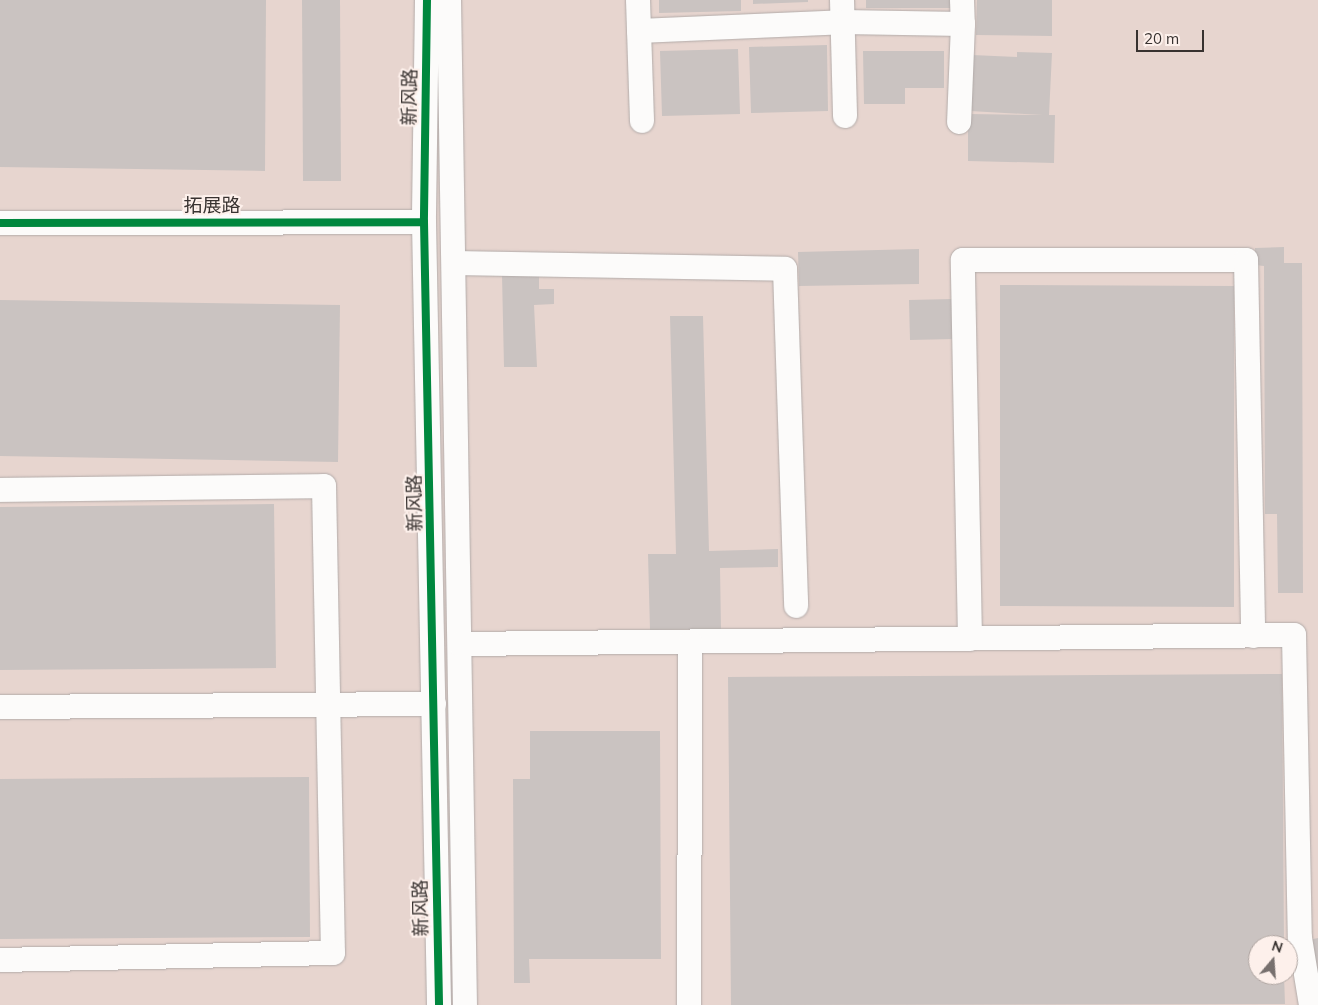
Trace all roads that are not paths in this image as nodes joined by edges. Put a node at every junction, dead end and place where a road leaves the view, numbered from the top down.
1 (427, 0) edge
2 (449, 0) edge
3 (638, 0) edge
4 (962, 0) edge
5 (842, 11) edge
6 (963, 24) junction
7 (639, 31) junction
8 (845, 116) dead end
9 (642, 121) dead end
10 (960, 122) dead end
11 (424, 222) junction
12 (0, 223) edge
13 (454, 263) junction
14 (0, 490) edge
15 (796, 606) dead end
16 (1252, 636) junction
17 (970, 640) junction
18 (690, 643) junction
19 (460, 644) junction
20 (329, 704) junction
21 (434, 704) junction
22 (0, 708) edge
23 (0, 960) edge
24 (439, 1005) edge
25 (465, 1005) edge
26 (690, 1005) edge
27 (1311, 1005) edge

1 - 11 street, 新风路
2 - 13 street
3 - 7 street
4 - 6 street
5 - 6 street
5 - 7 street
5 - 8 street
6 - 10 street
7 - 9 street
11 - 12 street, 拓展路
11 - 21 street, 新风路
13 - 15 street
13 - 19 street
14 - 20 street
16 - 17 street
16 - 17 street
16 - 27 street
17 - 18 street
18 - 19 street
18 - 26 street
19 - 25 street
20 - 21 street
20 - 22 street
20 - 23 street
21 - 24 street, 新风路

